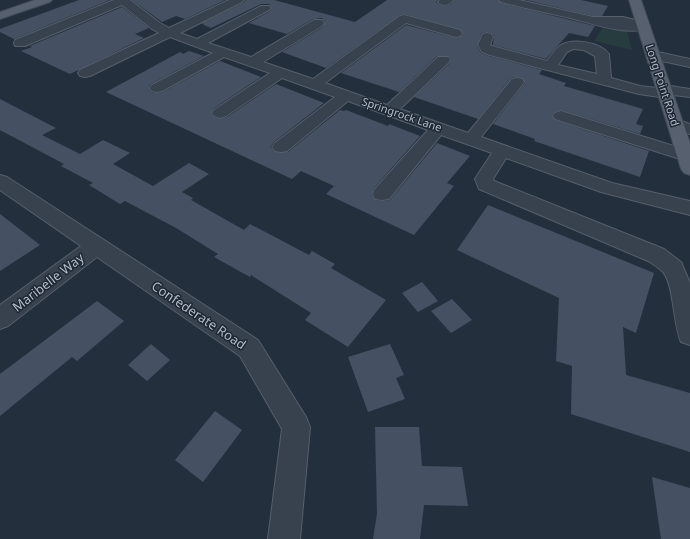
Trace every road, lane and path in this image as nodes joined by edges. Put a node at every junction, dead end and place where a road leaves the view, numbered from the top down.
1 (123, 0) edge
2 (238, 0) edge
3 (505, 0) edge
4 (635, 0) edge
5 (40, 1) edge
6 (265, 8) dead end
7 (0, 16) edge
8 (318, 23) dead end
9 (644, 26) junction
10 (169, 33) junction
11 (456, 33) dead end
12 (487, 37) dead end
13 (20, 43) dead end
14 (198, 43) junction
15 (224, 52) junction
16 (653, 55) junction
17 (443, 60) dead end
18 (253, 62) junction
19 (690, 63) edge
20 (550, 66) junction
21 (658, 70) junction
22 (281, 72) junction
23 (85, 73) dead end
24 (690, 75) edge
25 (604, 80) junction
26 (517, 82) dead end
27 (314, 84) junction
28 (158, 88) dead end
29 (665, 91) junction
30 (690, 93) edge
31 (347, 95) junction
32 (390, 110) junction
33 (220, 114) dead end
34 (561, 116) dead end
35 (683, 126) edge
36 (439, 127) junction
37 (471, 139) junction
38 (281, 147) dead end
39 (503, 150) junction
40 (688, 162) edge
41 (0, 181) edge
42 (382, 194) dead end
43 (690, 208) edge
44 (96, 246) junction
45 (0, 319) edge
46 (690, 334) edge
47 (284, 539) edge

1 - 10 street, Springrock Lane
1 - 13 street
2 - 10 street
3 - 9 street
4 - 9 main road, Long Point Road
5 - 7 main road
6 - 14 street
8 - 18 street
9 - 16 main road, Long Point Road
10 - 14 street, Springrock Lane
10 - 23 street
11 - 27 street
12 - 20 street
14 - 15 street, Springrock Lane
15 - 18 street, Springrock Lane
15 - 28 street
16 - 19 street
16 - 21 main road, Long Point Road
17 - 32 street
18 - 22 street, Springrock Lane
20 - 25 street
20 - 25 street
21 - 24 street
21 - 29 main road, Long Point Road
22 - 27 street, Springrock Lane
22 - 33 street
25 - 29 street
26 - 37 street
27 - 31 street, Springrock Lane
29 - 30 street
29 - 35 main road, Long Point Road
31 - 32 street, Springrock Lane
31 - 38 street
32 - 36 street, Springrock Lane
34 - 40 street
35 - 40 main road, Long Point Road
36 - 37 street, Springrock Lane
36 - 42 street
37 - 39 street, Springrock Lane
39 - 43 street, Springrock Lane
39 - 46 street
41 - 44 street, Confederate Road
44 - 45 street, Maribelle Way
44 - 47 street, Confederate Road

